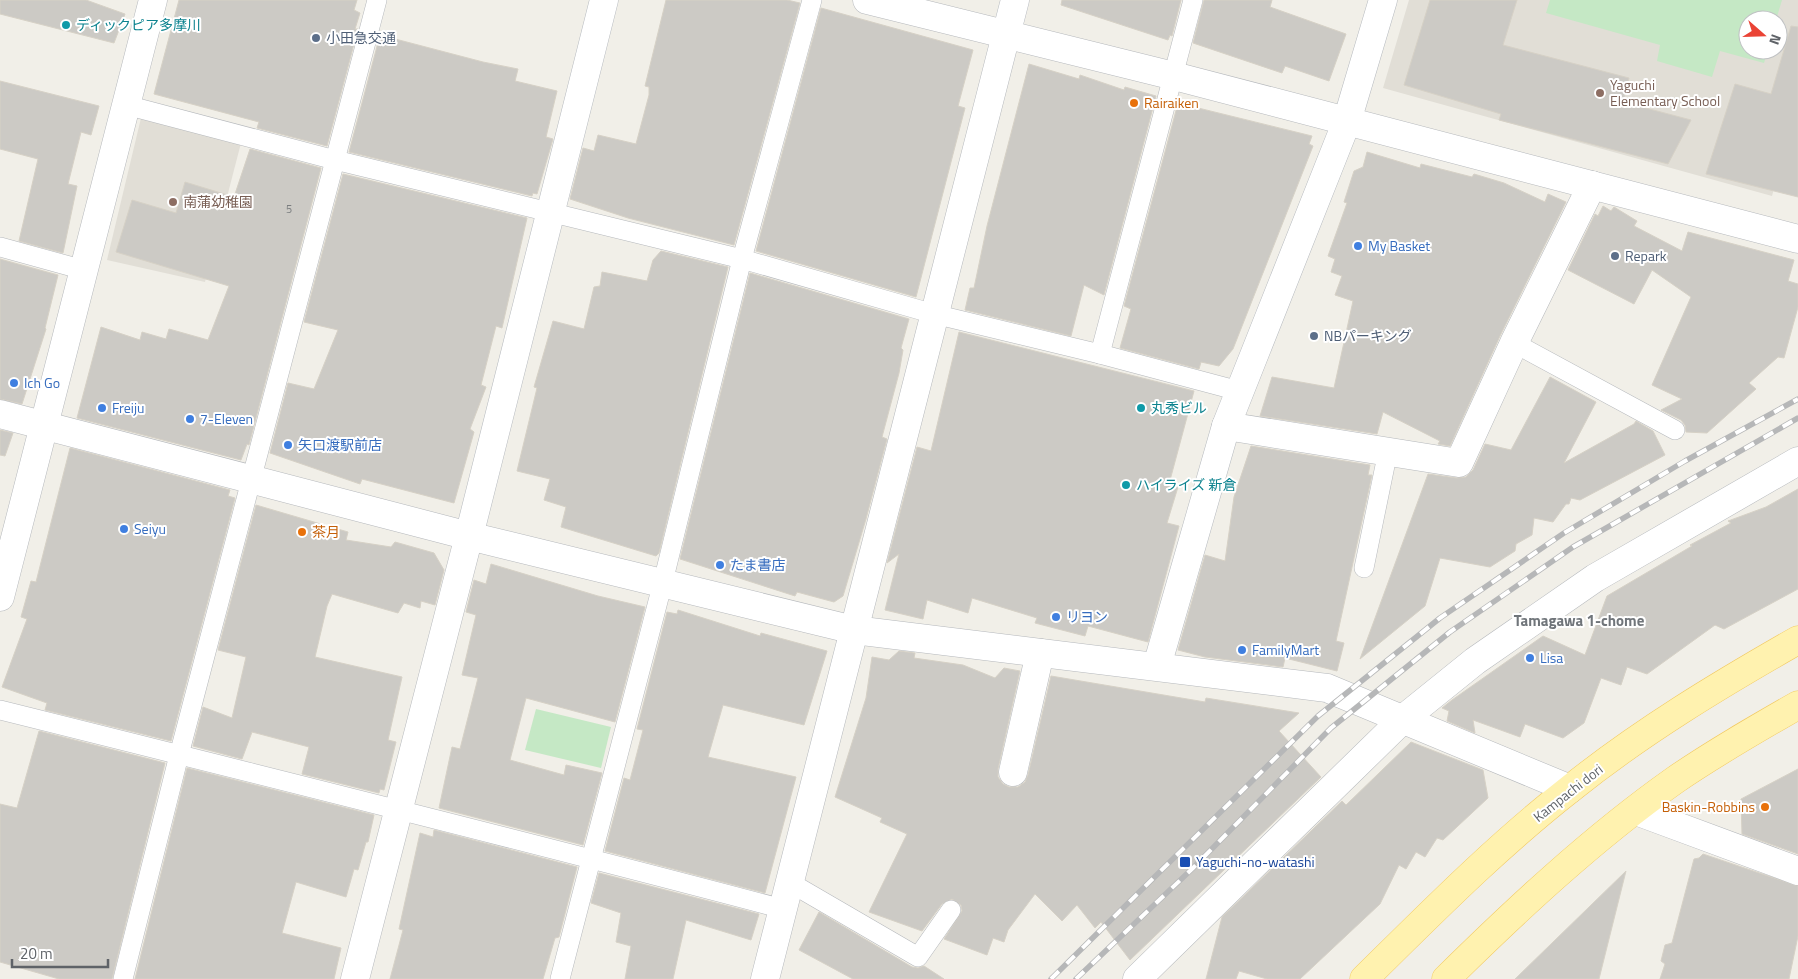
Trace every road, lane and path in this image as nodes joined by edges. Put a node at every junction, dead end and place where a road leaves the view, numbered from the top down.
1 (153, 0) edge
2 (377, 0) edge
3 (604, 0) edge
4 (812, 0) edge
5 (867, 0) edge
6 (1014, 0) edge
7 (1193, 0) edge
8 (1383, 0) edge
9 (1006, 35) junction
10 (1174, 76) junction
11 (126, 105) junction
12 (1347, 121) junction
13 (335, 160) junction
14 (1592, 185) junction
15 (551, 212) junction
16 (1798, 239) edge
17 (0, 248) edge
18 (742, 259) junction
19 (84, 270) junction
20 (934, 314) junction
21 (1514, 343) junction
22 (1100, 354) junction
23 (1239, 391) junction
24 (0, 414) edge
25 (44, 424) junction
26 (1226, 426) junction
27 (1675, 430) dead end
28 (1388, 450) junction
29 (1798, 461) edge
30 (252, 478) junction
31 (469, 536) junction
32 (1364, 568) dead end
33 (2, 580) edge
34 (663, 582) junction
35 (854, 630) junction
36 (1798, 640) edge
37 (1040, 653) junction
38 (1157, 666) junction
39 (1798, 705) edge
40 (0, 710) edge
41 (1403, 719) junction
42 (179, 755) junction
43 (1013, 772) dead end
44 (1570, 789) junction
45 (1636, 811) junction
46 (400, 812) junction
47 (590, 858) junction
48 (1798, 871) edge
49 (790, 882) junction
50 (783, 909) junction
51 (951, 910) dead end
52 (123, 979) edge
53 (355, 979) edge
54 (560, 979) edge
55 (765, 979) edge
56 (1137, 979) edge
57 (1364, 979) edge
58 (1446, 979) edge

1 - 11 street
2 - 13 lane
3 - 15 street
4 - 18 lane
5 - 9 street
6 - 9 street
7 - 10 lane
8 - 12 street
9 - 10 street
9 - 20 street
10 - 12 street
10 - 22 lane
11 - 13 lane
11 - 19 street
12 - 14 street
12 - 23 street
13 - 15 lane
13 - 30 lane
14 - 16 street
14 - 21 street
15 - 18 lane
15 - 31 street
17 - 19 lane
18 - 20 lane
18 - 34 lane
19 - 25 street
20 - 22 lane
20 - 35 street
21 - 27 lane
21 - 28 street
22 - 23 lane
23 - 26 street
24 - 25 street
25 - 30 street
25 - 33 street
26 - 28 street
26 - 38 street
28 - 32 lane
29 - 41 street
30 - 31 street
30 - 42 lane
31 - 34 street
31 - 46 street
34 - 35 street
34 - 47 lane
35 - 37 street
35 - 49 street
36 - 44 main road, Kampachi dori
37 - 38 street
37 - 43 street
38 - 41 street
39 - 45 main road
40 - 42 lane
41 - 44 street
41 - 56 street
42 - 46 lane
42 - 52 lane
44 - 57 main road, Kampachi dori
45 - 48 street
45 - 58 main road
46 - 47 lane
46 - 53 street
47 - 50 lane
47 - 54 lane
49 - 50 street
49 - 51 lane
50 - 55 street

